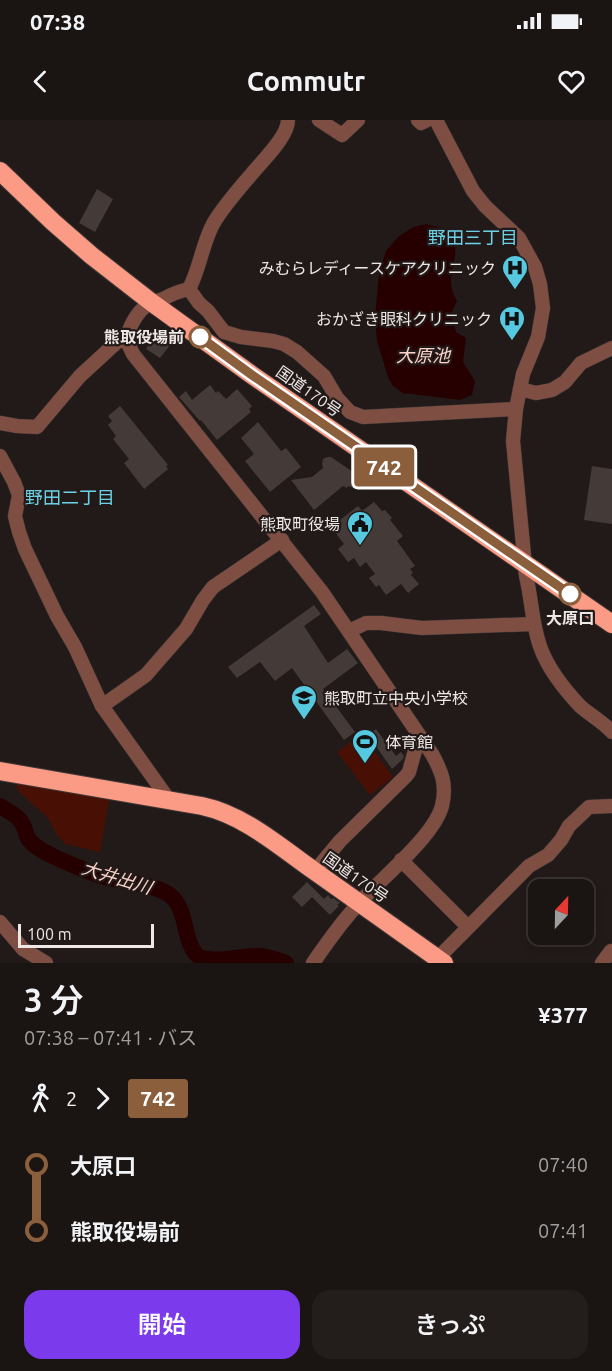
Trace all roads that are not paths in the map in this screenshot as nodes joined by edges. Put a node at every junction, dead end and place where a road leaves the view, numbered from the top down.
1 (288, 120) edge
2 (319, 120) edge
3 (358, 120) edge
4 (418, 120) edge
5 (427, 120) edge
6 (436, 120) edge
7 (0, 171) edge
8 (0, 188) edge
9 (189, 289) junction
10 (146, 306) junction
11 (126, 339) junction
12 (612, 348) edge
13 (520, 389) junction
14 (516, 410) junction
15 (0, 423) edge
16 (0, 456) edge
17 (282, 540) junction
18 (525, 570) junction
19 (534, 624) junction
20 (612, 624) edge
21 (349, 632) junction
22 (612, 634) edge
23 (102, 706) junction
24 (612, 732) edge
25 (419, 736) junction
26 (0, 771) edge
27 (169, 800) junction
28 (612, 806) edge
29 (402, 860) junction
30 (315, 871) junction
31 (359, 902) junction
32 (0, 922) edge
33 (468, 927) junction
34 (612, 952) edge
35 (441, 961) edge
36 (46, 963) edge
37 (313, 963) edge
38 (602, 963) edge

1 - 9 street
2 - 3 street
4 - 5 street
6 - 13 street
7 - 10 highway, 国道170号
8 - 10 highway, 国道170号
9 - 10 street
9 - 14 street
10 - 11 street
10 - 18 highway, 国道170号
11 - 15 street
11 - 17 street
12 - 13 street
13 - 14 street
14 - 18 street
16 - 23 street
17 - 21 street
17 - 23 street
18 - 19 street
18 - 20 highway, 国道170号
18 - 22 highway, 国道170号
19 - 21 street
19 - 24 street
21 - 25 street
23 - 27 street
25 - 29 street
25 - 30 street
26 - 27 highway, 国道170号
27 - 30 highway, 国道170号
28 - 33 street
29 - 31 street
29 - 33 street
30 - 31 highway, 国道170号
31 - 35 highway, 国道170号
31 - 37 street
32 - 36 street
33 - 35 street
34 - 38 street

